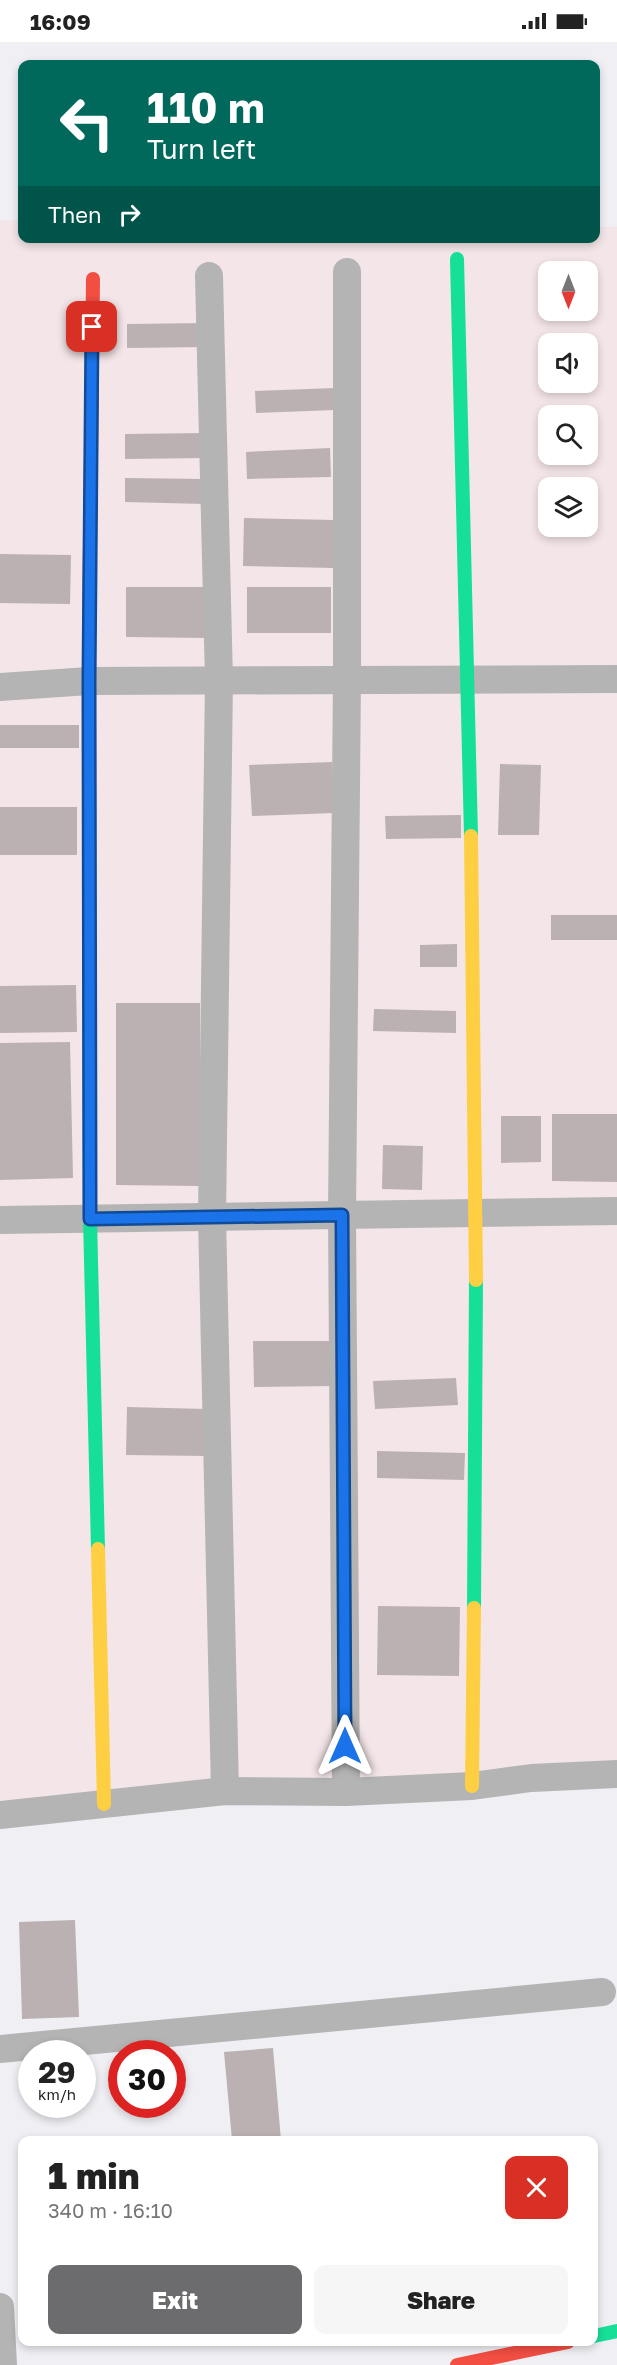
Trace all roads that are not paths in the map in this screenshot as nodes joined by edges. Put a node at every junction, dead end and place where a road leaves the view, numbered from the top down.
1 (457, 259) dead end
2 (346, 272) dead end
3 (209, 276) dead end
4 (93, 279) dead end
5 (347, 678) junction
6 (468, 678) junction
7 (617, 679) edge
8 (219, 680) junction
9 (89, 681) junction
10 (0, 687) edge
11 (617, 1211) edge
12 (477, 1212) junction
13 (342, 1215) junction
14 (212, 1217) junction
15 (90, 1219) junction
16 (0, 1220) edge
17 (617, 1774) edge
18 (472, 1786) junction
19 (225, 1791) junction
20 (345, 1792) junction
21 (104, 1804) junction
22 (0, 1815) edge
23 (602, 1992) dead end
24 (0, 2049) edge
25 (0, 2307) edge
26 (617, 2331) edge
27 (598, 2335) edge
28 (549, 2346) edge
29 (3, 2365) edge
30 (457, 2365) edge

1 - 6 street
2 - 5 street
3 - 8 street
4 - 9 street
5 - 6 street
5 - 8 street
5 - 13 street
6 - 7 street
6 - 12 street
8 - 9 street
8 - 14 street
9 - 10 street
9 - 15 street
11 - 12 street
12 - 13 street
12 - 18 street
13 - 14 street
13 - 20 street
14 - 15 street
14 - 19 street
15 - 16 street
15 - 21 street
17 - 18 street
18 - 20 street
19 - 20 street
19 - 21 street
21 - 22 street
23 - 24 street
25 - 29 street
26 - 27 street
28 - 30 street

